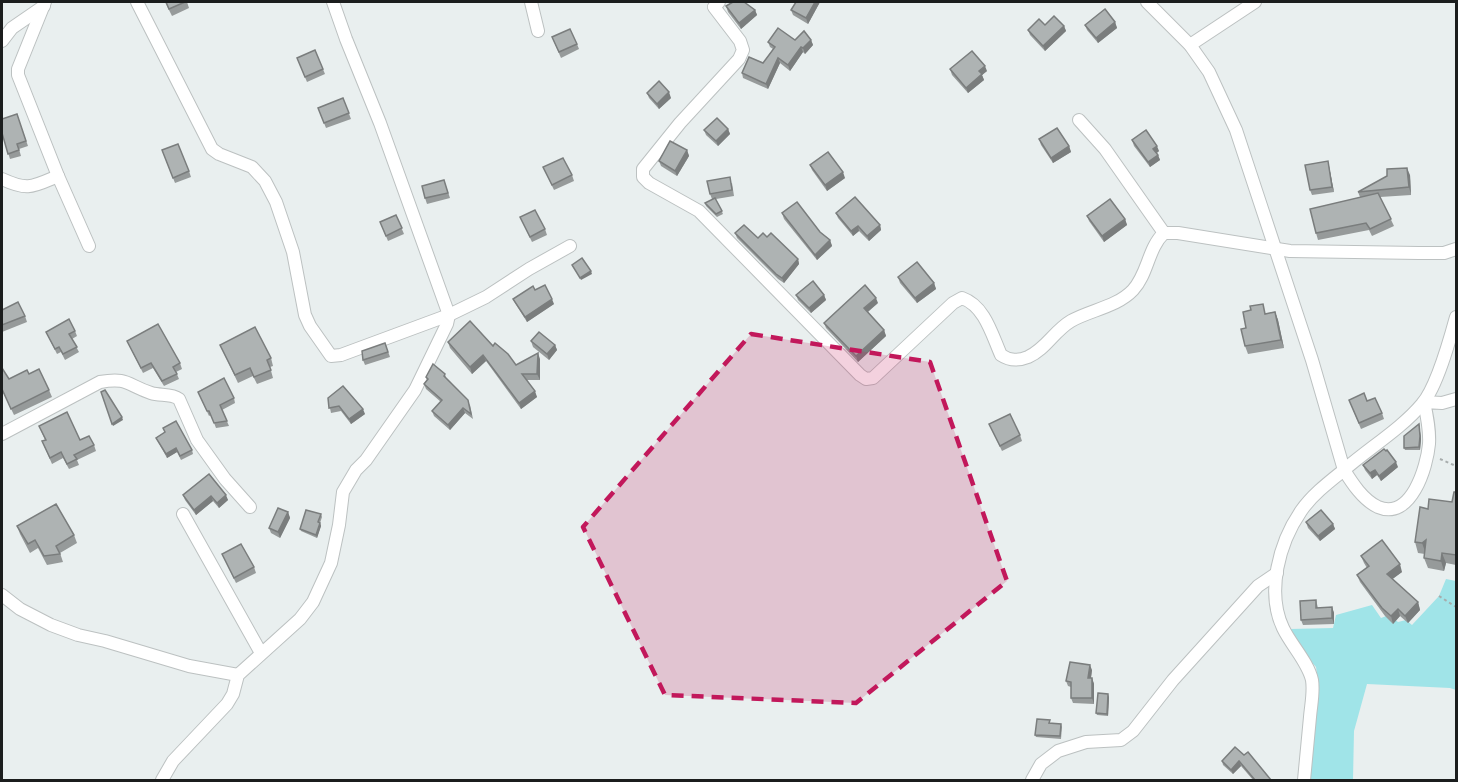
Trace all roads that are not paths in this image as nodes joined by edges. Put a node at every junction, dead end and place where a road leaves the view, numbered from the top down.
1 (137, 2) edge
2 (333, 2) edge
3 (531, 2) edge
4 (1147, 2) edge
5 (1255, 2) edge
6 (714, 3) edge
7 (45, 4) edge
8 (538, 31) dead end
9 (2, 41) edge
10 (1190, 45) junction
11 (1080, 120) dead end
12 (58, 176) junction
13 (2, 179) edge
14 (1164, 233) junction
15 (89, 246) dead end
16 (570, 246) dead end
17 (1275, 249) junction
18 (1456, 249) edge
19 (449, 315) junction
20 (1456, 317) edge
21 (1456, 399) edge
22 (1424, 402) junction
23 (2, 434) edge
24 (1344, 470) junction
25 (250, 507) dead end
26 (183, 514) dead end
27 (1277, 573) junction
28 (2, 595) edge
29 (261, 652) junction
30 (238, 675) junction
31 (162, 780) edge
32 (1032, 780) edge
33 (1304, 780) edge

1 - 19 street
2 - 19 street
3 - 8 street
4 - 10 street
5 - 10 street
6 - 14 street
7 - 9 street
7 - 12 street
10 - 17 street
11 - 14 street
12 - 13 street
12 - 15 street
14 - 17 street
16 - 19 street
17 - 18 street
17 - 24 street
19 - 29 street
20 - 22 street
21 - 22 street
22 - 24 street
22 - 24 street
23 - 25 street
24 - 27 street
26 - 29 street
27 - 32 street
27 - 33 street
28 - 30 street
29 - 30 street
30 - 31 street

